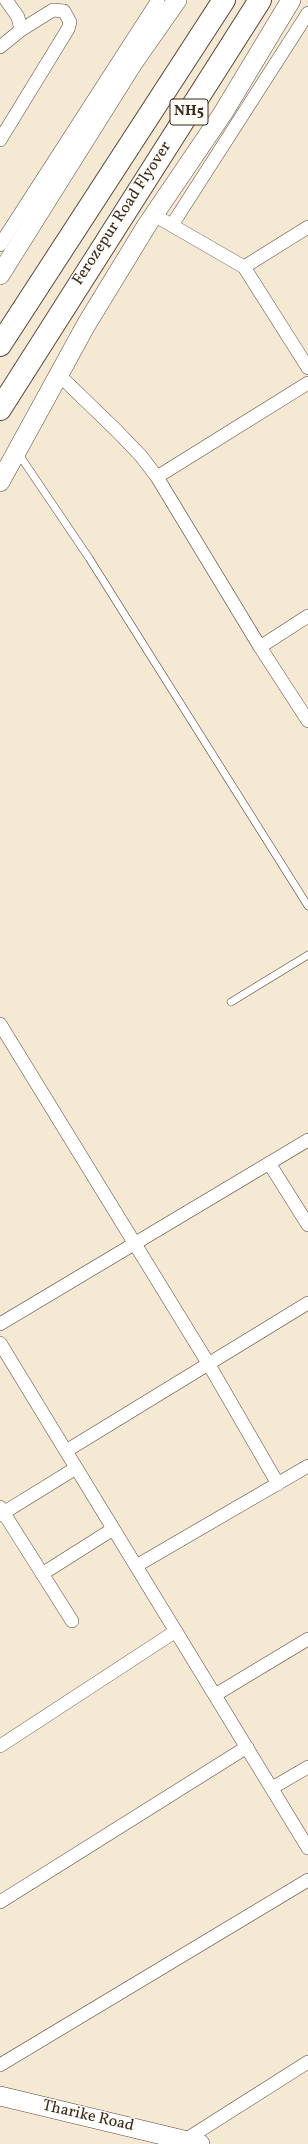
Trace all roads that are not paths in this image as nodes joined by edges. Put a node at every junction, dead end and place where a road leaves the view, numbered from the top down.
1 (6, 0) edge
2 (67, 0) edge
3 (177, 0) edge
4 (224, 0) edge
5 (260, 0) edge
6 (291, 0) edge
7 (158, 6) edge
8 (53, 10) junction
9 (308, 13) edge
10 (21, 30) junction
11 (0, 47) edge
12 (0, 140) edge
13 (154, 215) junction
14 (172, 225) junction
15 (308, 227) edge
16 (0, 245) edge
17 (244, 267) junction
18 (1, 270) edge
19 (0, 345) edge
20 (308, 368) edge
21 (58, 374) junction
22 (308, 383) edge
23 (0, 409) edge
24 (17, 451) junction
25 (156, 477) junction
26 (0, 482) edge
27 (308, 616) edge
28 (260, 647) junction
29 (308, 721) edge
30 (308, 906) edge
31 (308, 955) edge
32 (231, 1002) dead end
33 (0, 1024) edge
34 (308, 1140) edge
35 (270, 1163) junction
36 (308, 1225) edge
37 (135, 1245) junction
38 (308, 1303) edge
39 (0, 1324) edge
40 (0, 1343) edge
41 (208, 1364) junction
42 (66, 1451) junction
43 (308, 1466) edge
44 (76, 1468) junction
45 (278, 1484) junction
46 (1, 1511) edge
47 (113, 1529) junction
48 (136, 1566) junction
49 (42, 1574) junction
50 (72, 1621) dead end
51 (176, 1631) junction
52 (308, 1639) edge
53 (215, 1695) junction
54 (0, 1746) edge
55 (247, 1747) junction
56 (308, 1767) edge
57 (272, 1788) junction
58 (308, 1848) edge
59 (308, 1880) edge
60 (0, 1902) edge
61 (308, 2062) edge
62 (0, 2065) edge
63 (0, 2096) edge
64 (188, 2143) edge

1 - 10 street
2 - 8 street
3 - 7 main road
4 - 19 highway, Ferozepur Road Flyover / NH5
5 - 23 highway, Ferozepur Road Flyover / NH5
6 - 13 main road
7 - 16 street
7 - 18 main road
8 - 10 street
8 - 12 street
9 - 14 street
10 - 11 street
13 - 14 street
13 - 21 main road
14 - 17 street
15 - 17 street
17 - 20 street
21 - 24 main road
21 - 25 street
22 - 25 street
24 - 26 main road
24 - 30 lane
25 - 28 street
27 - 28 street
28 - 29 street
31 - 32 lane
33 - 37 street
34 - 35 street
35 - 36 street
35 - 37 street
37 - 39 street
37 - 41 street
38 - 41 street
40 - 42 street
41 - 42 street
41 - 45 street
42 - 44 street
43 - 45 street
44 - 46 street
44 - 47 street
45 - 48 street
46 - 49 street
47 - 48 street
47 - 49 street
48 - 51 street
49 - 50 street
51 - 53 street
51 - 54 street
52 - 53 street
53 - 55 street
55 - 57 street
55 - 60 street
56 - 57 street
57 - 58 street
59 - 62 street
61 - 64 street
63 - 64 main road, Tharike Road

